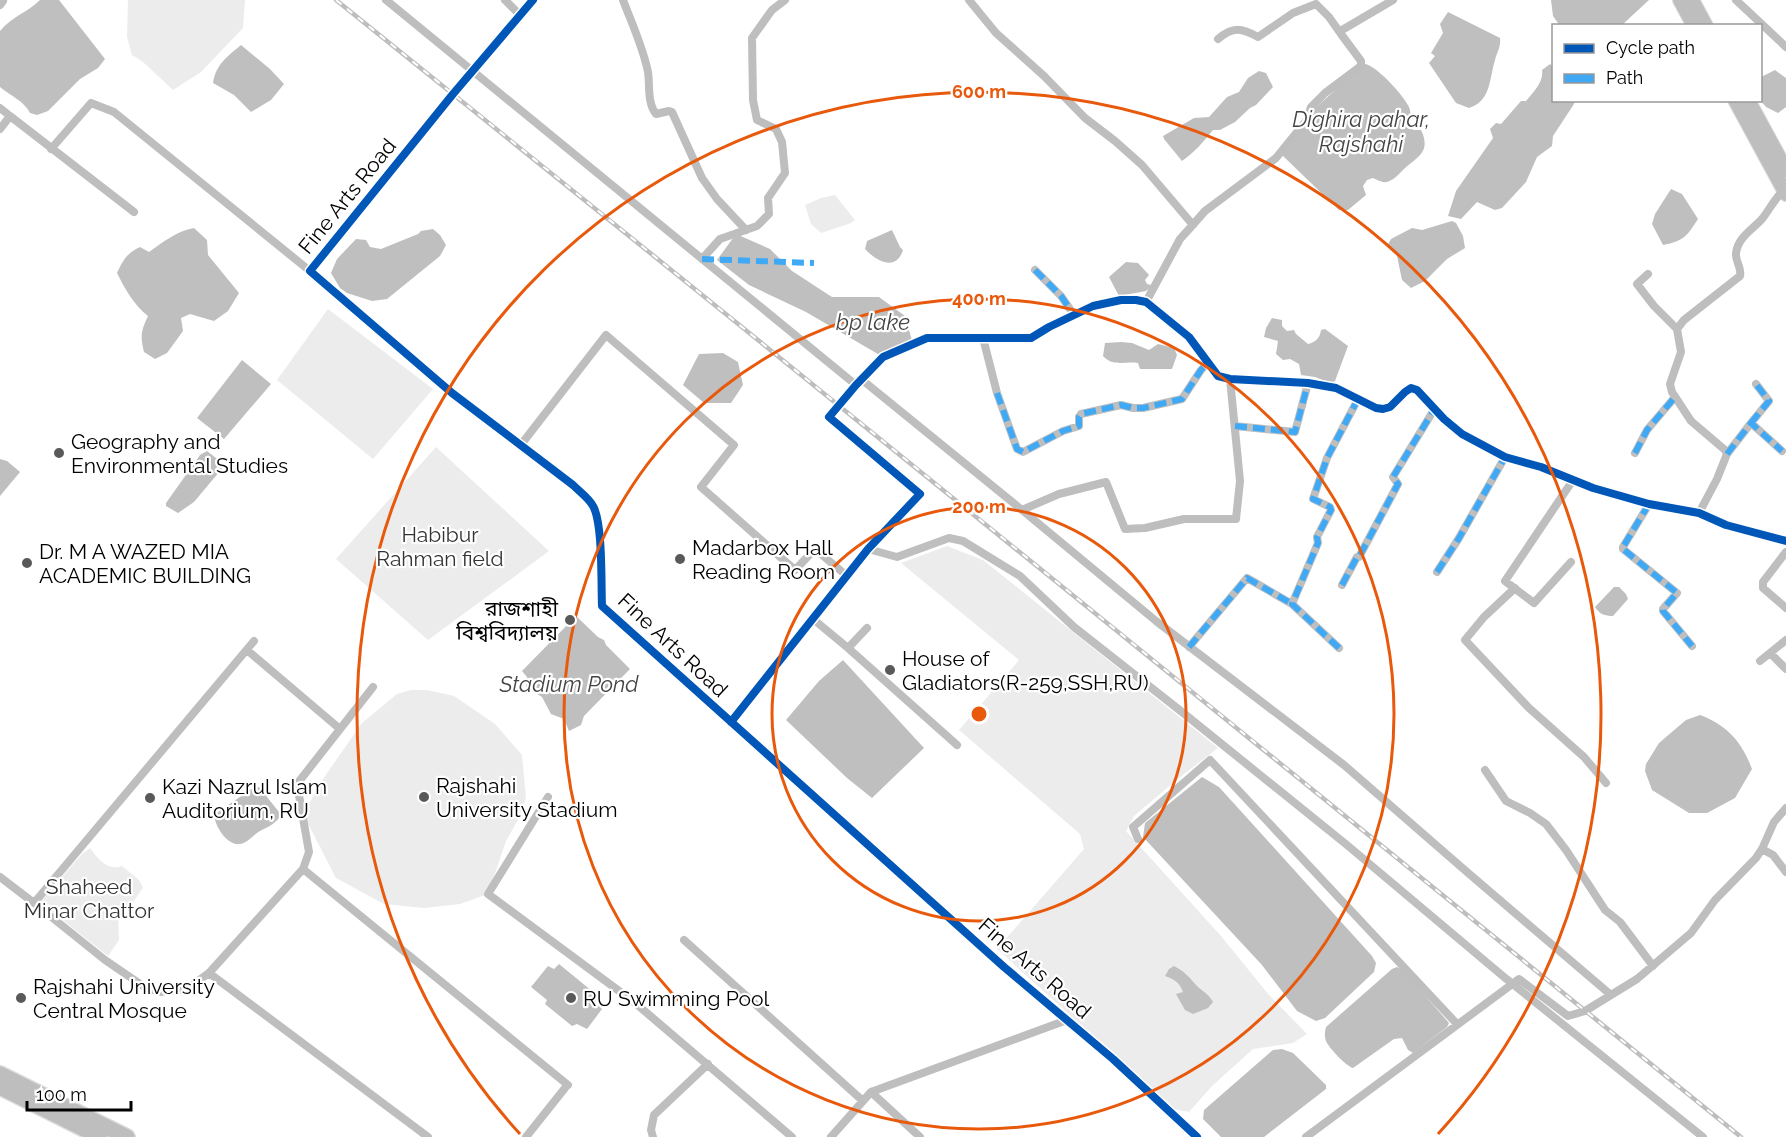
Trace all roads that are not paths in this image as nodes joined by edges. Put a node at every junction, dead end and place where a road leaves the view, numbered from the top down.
1 (386, 0) edge
2 (505, 0) edge
3 (533, 0) edge
4 (623, 0) edge
5 (785, 0) edge
6 (969, 0) edge
7 (1393, 0) edge
8 (1680, 0) edge
9 (1692, 0) edge
10 (1736, 0) edge
11 (520, 15) junction
12 (1693, 24) edge
13 (1705, 24) edge
14 (1762, 24) edge
15 (1762, 24) edge
16 (1341, 34) junction
17 (1218, 39) dead end
18 (1786, 47) edge
19 (473, 71) junction
20 (1736, 102) edge
21 (1749, 102) edge
22 (0, 108) edge
23 (10, 116) junction
24 (0, 129) edge
25 (51, 149) junction
26 (1786, 170) edge
27 (1785, 190) edge
28 (134, 212) dead end
29 (1193, 225) junction
30 (747, 230) junction
31 (702, 260) junction
32 (1035, 270) dead end
33 (310, 271) junction
34 (1648, 274) dead end
35 (1146, 302) junction
36 (1074, 315) junction
37 (1677, 329) junction
38 (983, 338) junction
39 (1208, 363) junction
40 (1230, 379) junction
41 (858, 382) junction
42 (1308, 383) junction
43 (1756, 384) dead end
44 (1674, 397) junction
45 (1358, 399) junction
46 (1435, 408) junction
47 (1751, 423) junction
48 (1235, 426) junction
49 (520, 446) junction
50 (1782, 451) dead end
51 (1635, 453) dead end
52 (1726, 454) junction
53 (1505, 457) junction
54 (1573, 480) junction
55 (1649, 504) junction
56 (1022, 510) junction
57 (1699, 513) junction
58 (1786, 541) edge
59 (1786, 552) edge
60 (1571, 562) dead end
61 (1437, 572) dead end
62 (847, 576) junction
63 (1342, 585) dead end
64 (1515, 588) junction
65 (1292, 604) junction
66 (1786, 608) edge
67 (813, 619) junction
68 (867, 628) dead end
69 (1786, 640) edge
70 (254, 641) dead end
71 (1692, 646) dead end
72 (1189, 647) junction
73 (848, 648) junction
74 (1339, 648) dead end
75 (247, 650) junction
76 (1770, 653) junction
77 (1760, 661) dead end
78 (1786, 669) edge
79 (373, 687) dead end
80 (731, 722) junction
81 (340, 729) junction
82 (957, 745) dead end
83 (1485, 771) dead end
84 (1606, 783) dead end
85 (548, 797) dead end
86 (1786, 808) edge
87 (1138, 839) dead end
88 (1762, 849) junction
89 (303, 869) junction
90 (1786, 872) edge
91 (0, 877) edge
92 (34, 903) junction
93 (684, 940) dead end
94 (1653, 966) junction
95 (209, 973) junction
96 (1611, 995) junction
97 (1067, 1020) junction
98 (1457, 1024) junction
99 (708, 1064) junction
100 (0, 1074) edge
101 (0, 1087) edge
102 (871, 1092) junction
103 (863, 1101) junction
104 (113, 1135) edge
105 (428, 1137) edge
106 (526, 1137) edge
107 (652, 1137) edge
108 (792, 1137) edge
109 (831, 1137) edge
110 (920, 1137) edge
111 (1197, 1137) edge
112 (1306, 1137) edge

1 - 19 street
2 - 11 street
3 - 11 street, Fine Arts Road
4 - 30 street
5 - 30 street
6 - 29 street
7 - 16 street
8 - 12 main road
9 - 13 main road
10 - 15 street
11 - 19 street, Fine Arts Road
14 - 18 street
16 - 17 street
16 - 29 street
19 - 31 street
19 - 33 street, Fine Arts Road
20 - 27 main road
21 - 26 main road
22 - 23 street
23 - 24 street
23 - 25 street
25 - 28 street
25 - 33 street
27 - 37 street
29 - 35 street
30 - 31 street
31 - 41 street
32 - 36 street
33 - 49 street, Fine Arts Road
34 - 37 street
35 - 36 street
35 - 39 street
36 - 38 street
37 - 44 street
38 - 39 street
38 - 41 street
39 - 40 street
40 - 42 street
40 - 48 street
41 - 56 street
41 - 62 street
42 - 45 street
42 - 48 street
43 - 47 street
44 - 51 street
44 - 52 street
45 - 46 street
45 - 65 street
46 - 53 street
46 - 63 street
47 - 50 street
47 - 52 street
48 - 56 street
49 - 62 street
49 - 80 street, Fine Arts Road
52 - 57 street
53 - 54 street
53 - 61 street
54 - 55 street
54 - 64 street
55 - 57 street
55 - 71 street
56 - 72 street
57 - 58 street
59 - 66 street
60 - 64 street
62 - 67 street
64 - 84 street
65 - 72 street
65 - 74 street
67 - 73 street
67 - 80 street
68 - 73 street
69 - 76 street
70 - 75 street
72 - 96 street
73 - 82 street
75 - 81 street
75 - 92 street
76 - 77 street
76 - 78 street
79 - 81 street
80 - 97 street, Fine Arts Road
81 - 89 street
83 - 94 street
85 - 99 street
86 - 88 street
87 - 98 street
88 - 90 street
88 - 94 street
89 - 95 street
89 - 106 street
91 - 92 street
92 - 95 street
93 - 103 street
94 - 96 street
95 - 105 street
96 - 98 street
97 - 102 street
97 - 111 street, Fine Arts Road
98 - 112 street
99 - 107 street
99 - 108 street
100 - 104 highway
101 - 104 highway
102 - 103 street
102 - 110 street
103 - 109 street

